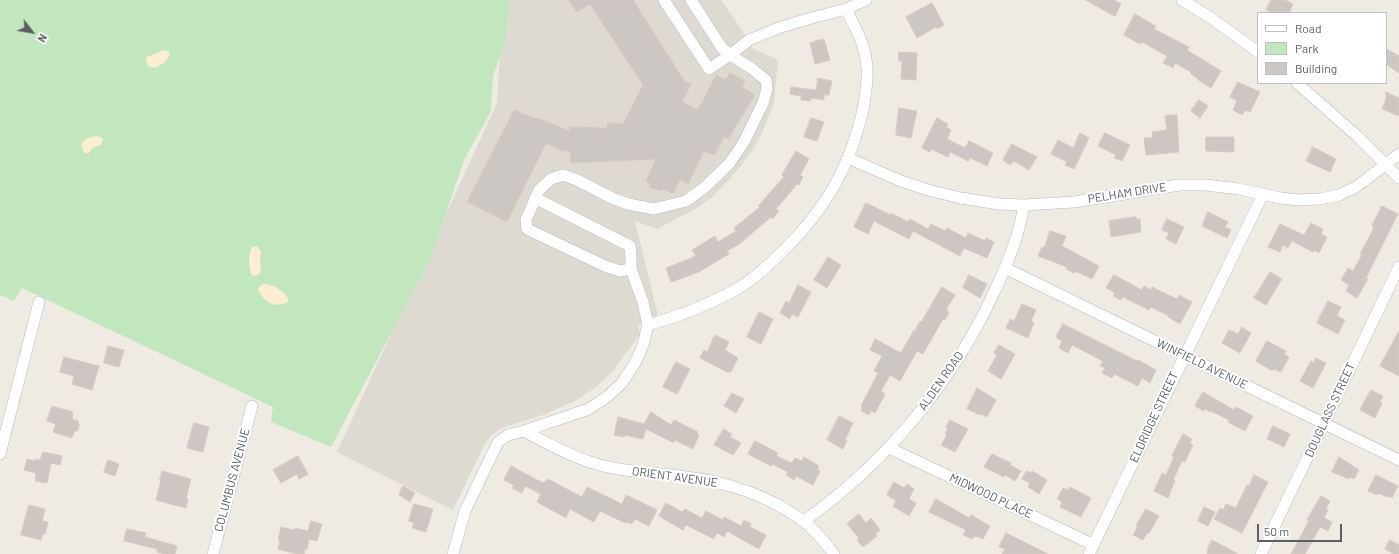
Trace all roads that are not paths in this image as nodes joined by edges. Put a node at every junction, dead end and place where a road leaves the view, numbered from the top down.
1 (664, 0) edge
2 (691, 0) edge
3 (866, 0) edge
4 (1182, 0) edge
5 (846, 9) junction
6 (1257, 51) edge
7 (730, 55) junction
8 (1298, 84) edge
9 (1399, 154) edge
10 (848, 158) junction
11 (1386, 164) junction
12 (1399, 178) edge
13 (1263, 194) junction
14 (535, 198) junction
15 (1024, 205) junction
16 (1399, 267) edge
17 (631, 268) junction
18 (1005, 268) junction
19 (39, 302) dead end
20 (648, 325) junction
21 (1184, 355) junction
22 (252, 406) dead end
23 (1324, 423) junction
24 (524, 431) junction
25 (889, 448) junction
26 (0, 454) edge
27 (1399, 460) edge
28 (804, 521) junction
29 (1091, 549) edge
30 (213, 554) edge
31 (453, 554) edge
32 (834, 554) edge
33 (1261, 554) edge

1 - 7 street
2 - 7 street
3 - 5 street
4 - 6 street
5 - 7 street
5 - 10 street
7 - 14 street
8 - 11 street
9 - 11 street, PELHAM DRIVE
10 - 15 street, PELHAM DRIVE
10 - 20 street
11 - 12 street
11 - 13 street, PELHAM DRIVE
13 - 15 street, PELHAM DRIVE
13 - 21 street, ELDRIDGE STREET
14 - 17 street
14 - 17 street
15 - 18 street, ALDEN ROAD
16 - 23 street, DOUGLASS STREET
17 - 20 street
18 - 21 street, WINFIELD AVENUE
18 - 25 street, ALDEN ROAD
19 - 26 street
20 - 24 street
21 - 23 street, WINFIELD AVENUE
21 - 29 street, ELDRIDGE STREET
22 - 30 street, COLUMBUS AVENUE
23 - 27 street, WINFIELD AVENUE
23 - 33 street, DOUGLASS STREET
24 - 28 street, ORIENT AVENUE
24 - 31 street
25 - 28 street, ALDEN ROAD
25 - 29 street, MIDWOOD PLACE
28 - 32 street, ORIENT AVENUE

